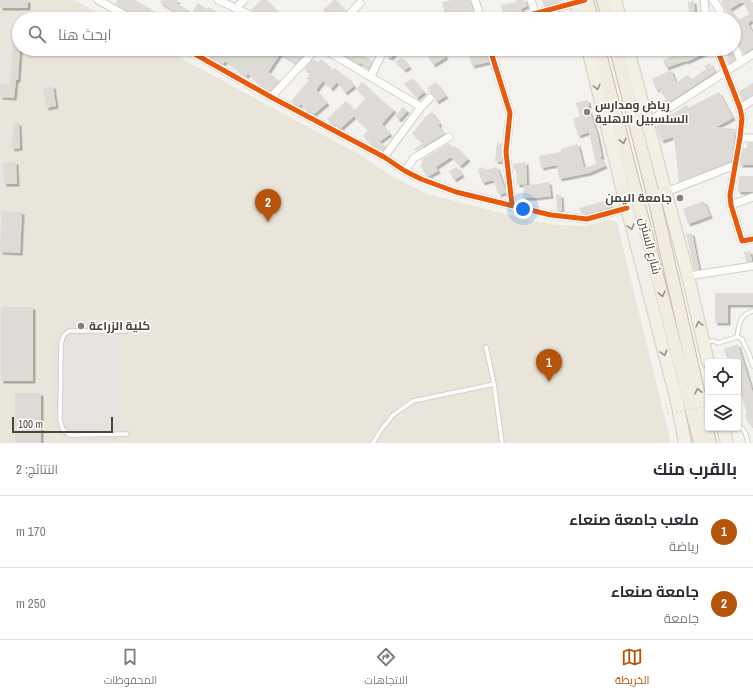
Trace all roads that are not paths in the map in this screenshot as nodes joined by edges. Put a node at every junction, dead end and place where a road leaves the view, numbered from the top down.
1 (99, 0) edge
2 (218, 0) edge
3 (244, 0) edge
4 (475, 0) edge
5 (531, 0) edge
6 (704, 0) edge
7 (712, 0) edge
8 (581, 1) edge
9 (609, 1) edge
10 (360, 3) dead end
11 (236, 8) junction
12 (120, 12) edge
13 (244, 12) edge
14 (352, 12) edge
15 (479, 12) edge
16 (535, 12) edge
17 (539, 12) edge
18 (580, 12) edge
19 (588, 12) edge
20 (608, 12) edge
21 (616, 12) edge
22 (705, 12) edge
23 (720, 12) edge
24 (753, 54) edge
25 (198, 56) edge
26 (309, 56) edge
27 (336, 56) edge
28 (381, 56) edge
29 (492, 56) edge
30 (590, 56) edge
31 (602, 56) edge
32 (618, 56) edge
33 (630, 56) edge
34 (720, 56) edge
35 (739, 56) edge
36 (741, 61) junction
37 (725, 71) junction
38 (371, 76) junction
39 (271, 97) junction
40 (430, 98) dead end
41 (753, 100) edge
42 (421, 106) junction
43 (740, 108) junction
44 (648, 122) junction
45 (449, 137) dead end
46 (740, 138) junction
47 (753, 138) edge
48 (384, 157) junction
49 (735, 165) junction
50 (405, 171) junction
51 (636, 192) junction
52 (666, 192) junction
53 (624, 194) junction
54 (753, 197) edge
55 (654, 198) junction
56 (512, 205) junction
57 (731, 205) junction
58 (627, 208) junction
59 (753, 239) edge
60 (753, 266) edge
61 (688, 276) junction
62 (753, 311) edge
63 (126, 331) dead end
64 (737, 337) junction
65 (703, 342) junction
66 (486, 347) dead end
67 (707, 359) edge
68 (753, 366) edge
69 (494, 384) junction
70 (741, 428) edge
71 (724, 431) edge
72 (127, 434) dead end
73 (696, 440) edge
74 (373, 443) edge
75 (502, 443) edge
76 (685, 443) edge
77 (710, 443) edge
78 (727, 443) edge
79 (748, 443) edge

1 - 12 street
2 - 11 street
3 - 11 street
4 - 15 street
5 - 16 street
6 - 22 street
7 - 23 street
8 - 17 street
8 - 18 main road
8 - 19 highway
9 - 20 highway
9 - 21 main road
10 - 14 street
11 - 13 street
24 - 36 street
25 - 39 street
26 - 39 street
27 - 38 street
28 - 38 street
29 - 56 street
30 -> 53 main road, شارع الستين
31 -> 51 highway, شارع الستين
32 - 55 highway, شارع الستين
33 - 44 main road
34 - 37 street
35 - 36 street
36 - 37 street
37 - 43 street
37 - 44 street
38 - 42 street
39 - 48 street
40 - 42 street
41 - 43 street
42 - 48 street
43 - 46 street
44 - 52 main road
45 - 50 street
46 - 47 street
46 - 49 street
48 - 50 street
49 - 52 street
49 - 57 street
50 - 56 street
51 - 53 highway
51 -> 73 highway, شارع الستين
52 - 55 highway
52 - 61 main road
53 - 58 main road, شارع الستين
54 - 57 street
77 -> 55 highway, شارع الستين
56 - 58 street
57 - 59 street
58 -> 76 main road, شارع الستين
60 - 61 street
65 -> 61 main road
62 - 64 lane
63 - 72 lane
64 - 65 lane
64 - 68 lane
65 - 67 main road
66 - 69 lane
69 - 74 lane
69 - 75 lane
70 - 79 lane
71 - 78 main road

